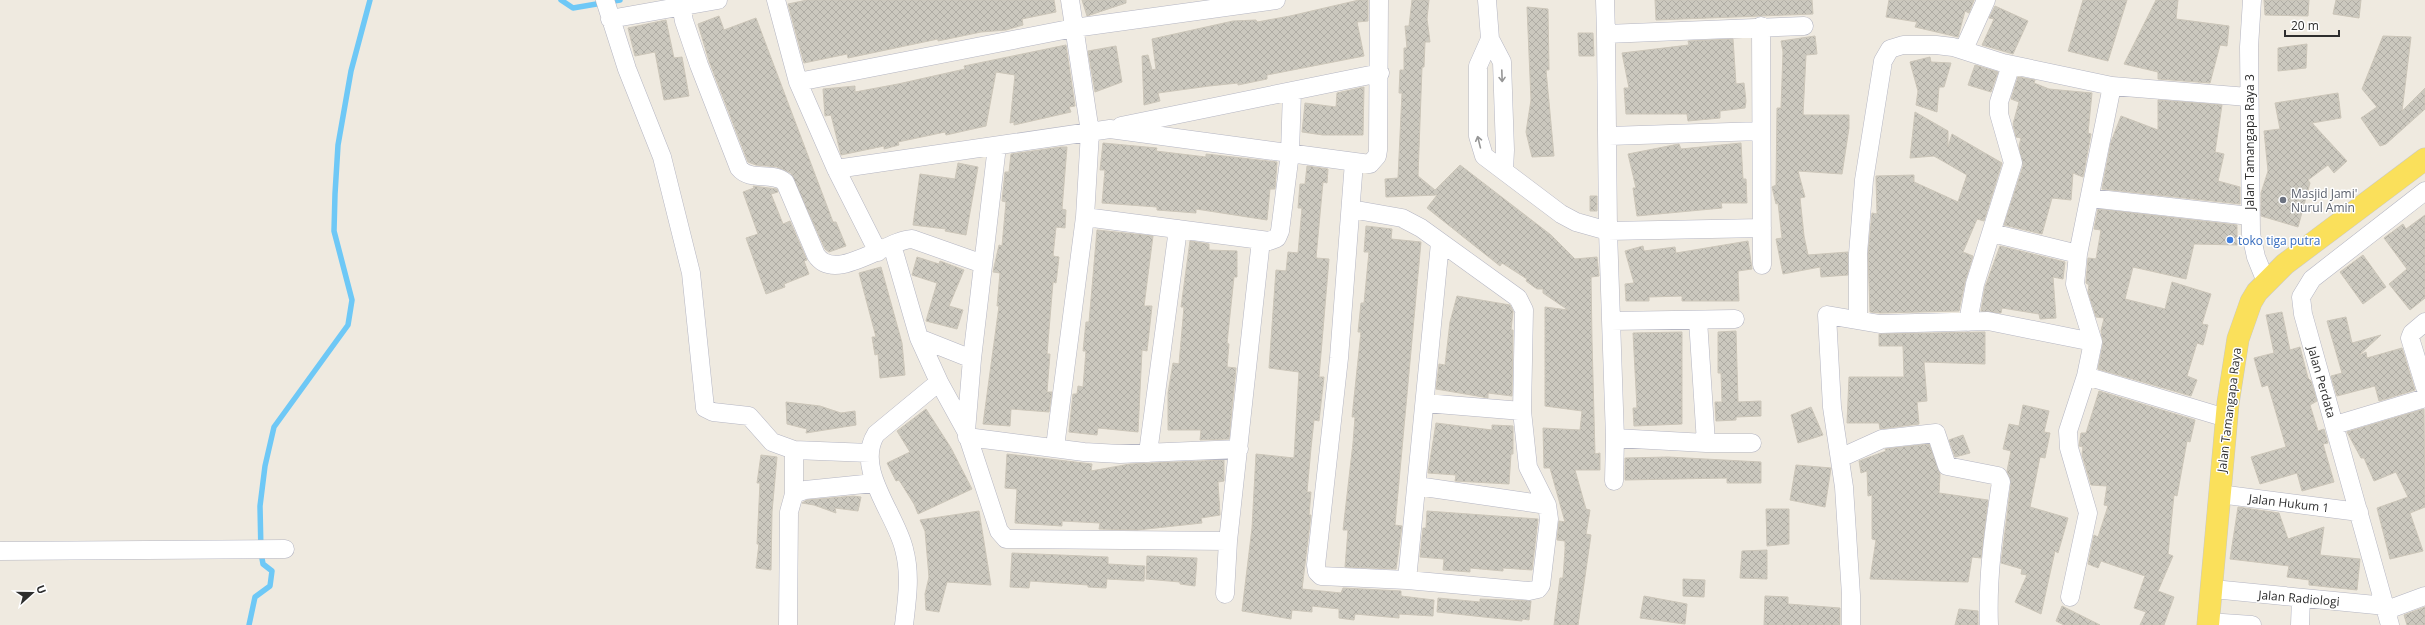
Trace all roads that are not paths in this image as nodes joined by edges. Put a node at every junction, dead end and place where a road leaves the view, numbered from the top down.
1 (605, 0) edge
2 (718, 0) edge
3 (776, 0) edge
4 (1070, 0) edge
5 (1276, 0) edge
6 (1379, 0) edge
7 (1487, 0) edge
8 (1605, 0) edge
9 (1986, 0) edge
10 (2252, 0) edge
11 (680, 3) edge
12 (610, 19) junction
13 (1761, 26) junction
14 (1804, 26) dead end
15 (1074, 28) junction
16 (1606, 34) junction
17 (1490, 40) junction
18 (1964, 50) junction
19 (2011, 65) junction
20 (1380, 73) junction
21 (798, 82) junction
22 (2112, 86) junction
23 (1292, 91) junction
24 (2248, 97) junction
25 (1110, 129) junction
26 (1761, 130) junction
27 (1090, 132) junction
28 (1609, 136) junction
29 (996, 146) junction
30 (1290, 153) junction
31 (2425, 159) edge
32 (1354, 162) junction
33 (836, 169) junction
34 (1504, 170) junction
35 (2425, 191) edge
36 (2090, 198) junction
37 (1351, 209) junction
38 (2250, 216) junction
39 (1085, 217) junction
40 (1762, 228) junction
41 (1178, 229) junction
42 (1608, 231) junction
43 (1992, 233) junction
44 (1261, 240) junction
45 (1440, 244) junction
46 (885, 249) junction
47 (2078, 254) junction
48 (983, 264) junction
49 (1762, 265) dead end
50 (2266, 282) junction
51 (1735, 319) dead end
52 (1858, 319) junction
53 (1698, 320) junction
54 (1611, 321) junction
55 (1968, 322) junction
56 (2425, 322) edge
57 (919, 338) junction
58 (2093, 342) junction
59 (972, 359) junction
60 (2086, 376) junction
61 (939, 382) junction
62 (2425, 388) edge
63 (2425, 398) edge
64 (1425, 403) junction
65 (1522, 411) junction
66 (2226, 418) junction
67 (2334, 425) junction
68 (967, 434) junction
69 (1615, 438) junction
70 (1706, 443) junction
71 (1752, 443) dead end
72 (1055, 447) junction
73 (1239, 448) junction
74 (794, 450) junction
75 (870, 453) junction
76 (1148, 453) junction
77 (1840, 458) junction
78 (1614, 481) dead end
79 (874, 483) junction
80 (1417, 486) junction
81 (794, 494) junction
82 (2220, 494) junction
83 (1547, 504) junction
84 (2359, 512) junction
85 (1228, 541) junction
86 (285, 549) dead end
87 (0, 551) edge
88 (1407, 580) junction
89 (2213, 589) junction
90 (1225, 594) dead end
91 (2425, 596) edge
92 (2070, 598) dead end
93 (2302, 598) junction
94 (2388, 613) edge
95 (2208, 623) edge
96 (788, 625) edge
97 (904, 625) edge
98 (1851, 625) edge
99 (1989, 625) edge
100 (2252, 625) edge
101 (2300, 625) edge

1 - 12 street
2 - 11 street
3 - 21 street
4 - 15 street
5 - 15 street
6 - 20 street
7 - 17 street
8 - 16 street
9 - 18 street
10 - 24 street, Jalan Tamangapa Raya 3
11 - 12 street
11 - 46 street
12 - 74 street
13 - 14 street
13 - 16 street
13 - 26 street
15 - 21 street
15 - 27 street
16 - 28 street
17 -> 34 street
34 -> 17 street
18 - 19 street
18 - 52 street
19 - 22 street
19 - 43 street
20 - 23 street
20 - 32 street
21 - 33 street
22 - 24 street
22 - 36 street
23 - 25 street
23 - 30 street
24 - 38 street, Jalan Tamangapa Raya 3
25 - 27 street
25 - 30 street
26 - 28 street
26 - 40 street
27 - 29 street
27 - 39 street
28 - 42 street
29 - 33 street
29 - 48 street
30 - 32 street
30 - 44 street
31 - 50 main road, Jalan Tamangapa Raya
32 - 37 street
33 - 46 street
34 - 42 street
35 - 67 street, Jalan Perdata
36 - 38 street
36 - 47 street
37 - 45 street
37 - 88 street
38 - 50 street, Jalan Tamangapa Raya 3
39 - 41 street
39 - 72 street
40 - 42 street
40 - 49 street
41 - 44 street
41 - 76 street
42 - 54 street
43 - 47 street
43 - 55 street
44 - 73 street
45 - 64 street
45 - 65 street
46 - 48 street
46 - 57 street
47 - 58 street
48 - 59 street
50 - 66 main road, Jalan Tamangapa Raya
51 - 53 street
52 - 55 street
52 - 77 street
53 - 54 street
53 - 70 street
54 - 69 street
55 - 58 street
56 - 62 street
57 - 59 street
57 - 61 street
58 - 60 street
59 - 68 street
60 - 66 street
60 - 92 street
61 - 68 street
61 - 75 street
63 - 67 street
64 - 65 street
64 - 80 street
65 - 83 street
66 - 82 main road, Jalan Tamangapa Raya
67 - 84 street, Jalan Perdata
68 - 72 street
68 - 85 street
69 - 70 street
69 - 78 street
70 - 71 street
72 - 76 street
73 - 76 street
73 - 85 street
74 - 75 street
74 - 81 street
75 - 79 street
77 - 98 street
77 - 99 street
79 - 81 street
79 - 97 street
80 - 83 street
80 - 88 street
81 - 96 street
82 - 84 street, Jalan Hukum 1
82 - 89 main road, Jalan Tamangapa Raya
83 - 88 street
84 - 94 street, Jalan Perdata
85 - 90 street
86 - 87 street
89 - 93 street, Jalan Radiologi
89 - 95 main road, Jalan Tamangapa Raya
91 - 94 street
93 - 94 street, Jalan Radiologi
93 - 101 street
95 - 100 street

